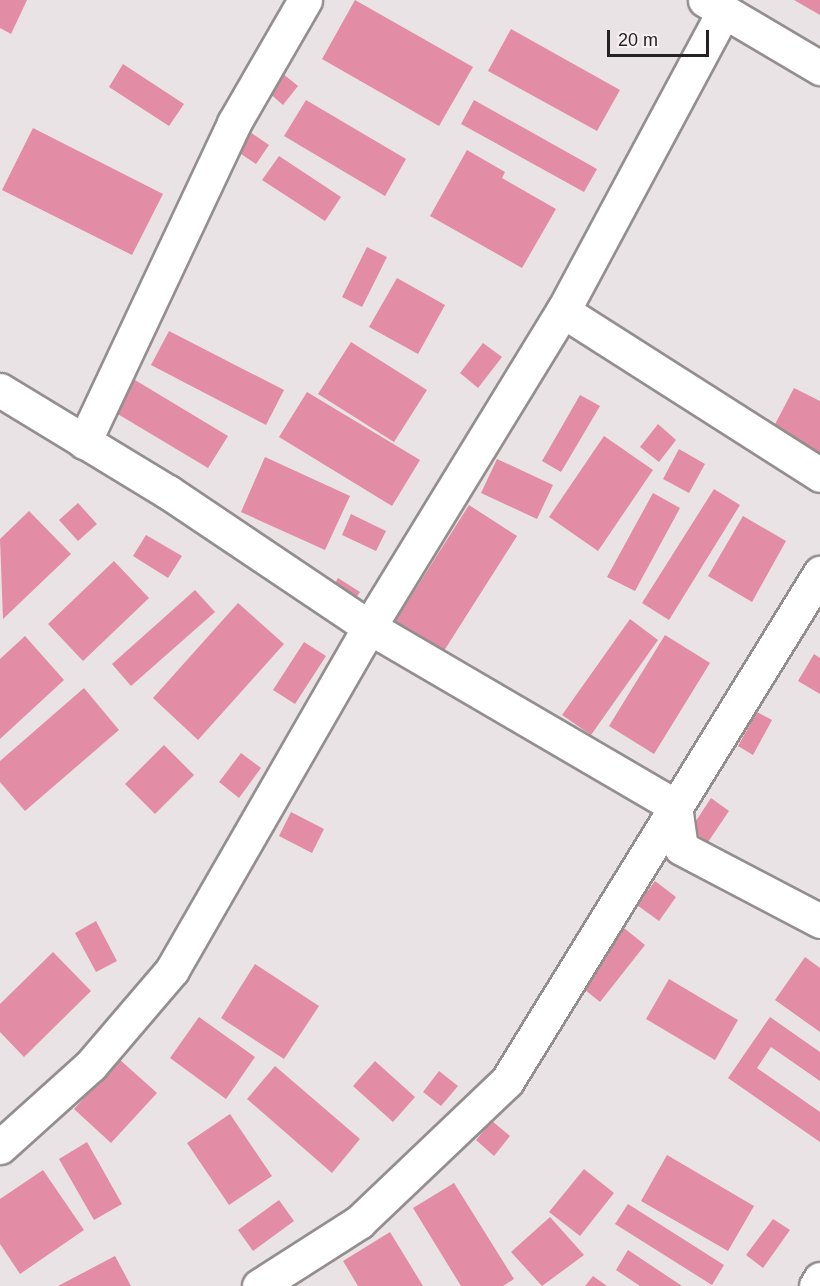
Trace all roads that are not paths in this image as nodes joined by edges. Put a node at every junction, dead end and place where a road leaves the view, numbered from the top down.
1 (305, 0) edge
2 (714, 6) edge
3 (820, 68) edge
4 (563, 311) junction
5 (0, 390) edge
6 (84, 442) junction
7 (820, 475) edge
8 (820, 573) edge
9 (369, 627) junction
10 (675, 806) junction
11 (820, 921) edge
12 (0, 1147) edge
13 (820, 1279) edge
14 (259, 1286) edge
15 (816, 1286) edge

1 - 6 street
2 - 3 street
2 - 4 street
4 - 7 street
4 - 9 street
5 - 6 street
6 - 9 street
8 - 10 street
9 - 10 street
9 - 12 street
10 - 11 street
10 - 14 street
13 - 15 street

